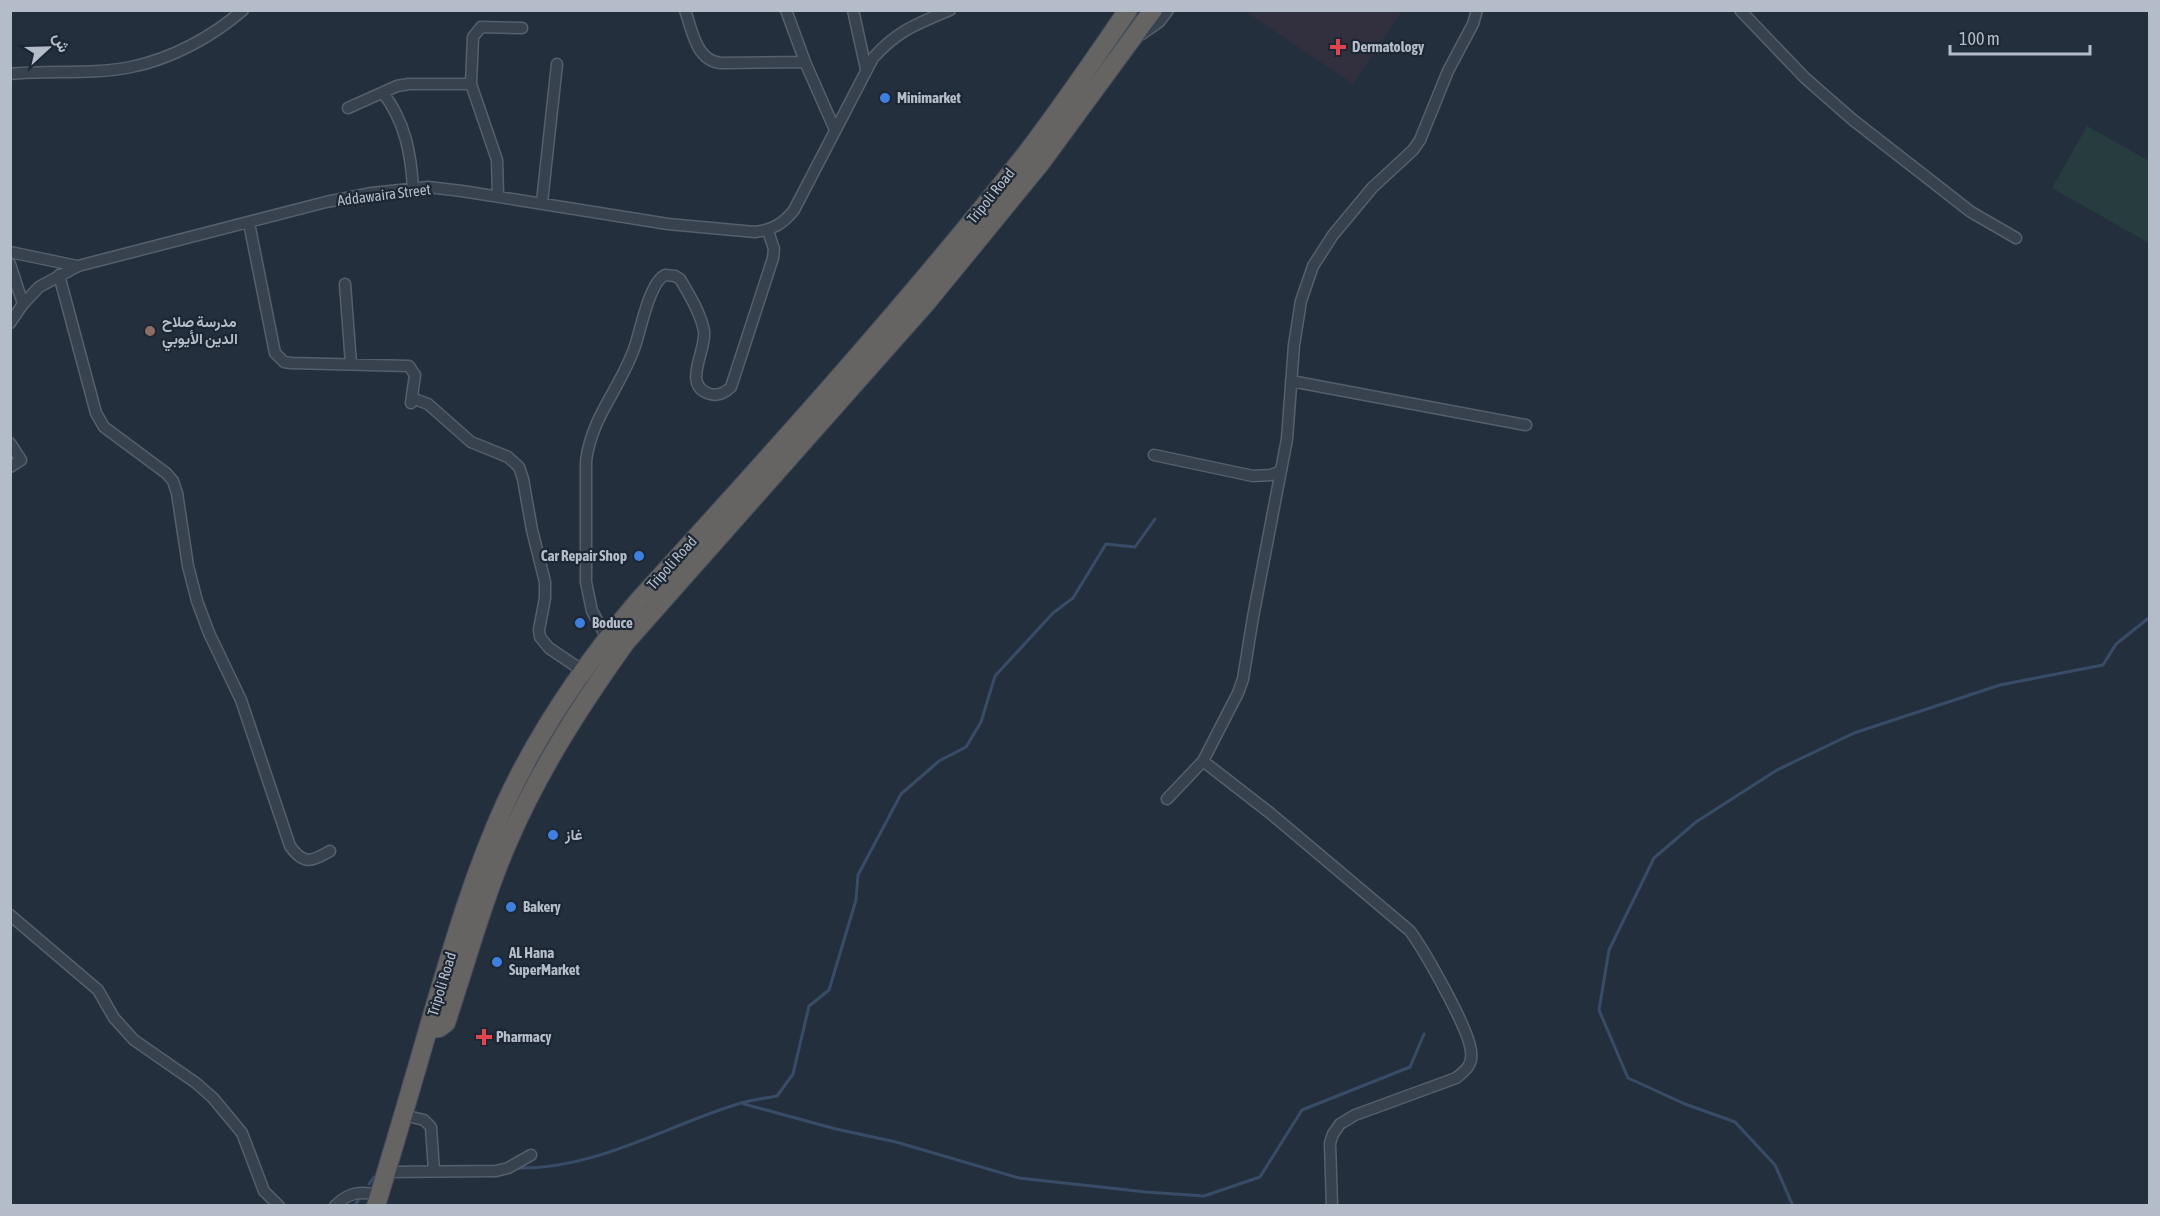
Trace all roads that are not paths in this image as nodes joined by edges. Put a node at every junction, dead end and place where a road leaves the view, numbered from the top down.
1 (243, 10) edge
2 (685, 10) edge
3 (786, 10) edge
4 (853, 10) edge
5 (950, 10) edge
6 (1128, 10) edge
7 (1153, 10) edge
8 (1168, 10) edge
9 (1477, 10) edge
10 (1740, 10) edge
11 (522, 28) dead end
12 (1131, 41) junction
13 (805, 62) junction
14 (557, 64) dead end
15 (866, 69) junction
16 (10, 74) edge
17 (471, 84) junction
18 (383, 93) junction
19 (348, 108) dead end
20 (835, 130) junction
21 (413, 188) junction
22 (498, 196) junction
23 (542, 202) junction
24 (249, 223) junction
25 (768, 231) junction
26 (2016, 238) dead end
27 (10, 252) edge
28 (10, 264) edge
29 (78, 266) junction
30 (59, 275) junction
31 (345, 284) dead end
32 (23, 304) junction
33 (10, 323) edge
34 (351, 364) junction
35 (1291, 381) junction
36 (1526, 425) dead end
37 (10, 443) edge
38 (1154, 455) dead end
39 (10, 467) edge
40 (1281, 471) junction
41 (607, 638) junction
42 (583, 670) junction
43 (1203, 761) junction
44 (1167, 799) dead end
45 (330, 851) dead end
46 (10, 915) edge
47 (429, 1029) junction
48 (403, 1115) junction
49 (531, 1155) dead end
50 (386, 1172) junction
51 (434, 1172) junction
52 (377, 1200) edge
53 (279, 1206) edge
54 (335, 1206) edge
55 (1332, 1206) edge

1 - 16 street
2 - 13 street
3 - 13 street
4 - 15 street
5 - 15 street
6 - 41 highway, Tripoli Road
7 - 12 highway
8 - 12 street
9 - 35 street
10 - 26 street
11 - 17 street
12 - 47 highway
13 - 20 street
14 - 23 street
15 - 20 street
17 - 18 street
17 - 22 street
18 - 19 street
18 - 21 street
20 - 25 street
21 - 22 street, Addawaira Street
21 - 24 street, Addawaira Street
22 - 23 street, Addawaira Street
23 - 25 street, Addawaira Street
24 - 29 street, Addawaira Street
24 - 34 street
25 - 41 street
27 - 29 street
28 - 32 street
29 - 30 street
30 - 32 street
30 - 45 street
31 - 34 street
32 - 33 street
34 - 42 street
35 - 36 street
35 - 40 street
37 - 39 street
38 - 40 street
40 - 43 street
41 - 42 highway, Tripoli Road
42 - 47 highway, Tripoli Road
43 - 44 street
43 - 55 street
46 - 53 street
47 - 48 highway, Tripoli Road
48 - 50 highway, Tripoli Road
48 - 51 street
49 - 51 street
50 - 51 street
50 - 52 highway, Tripoli Road
52 - 54 street

